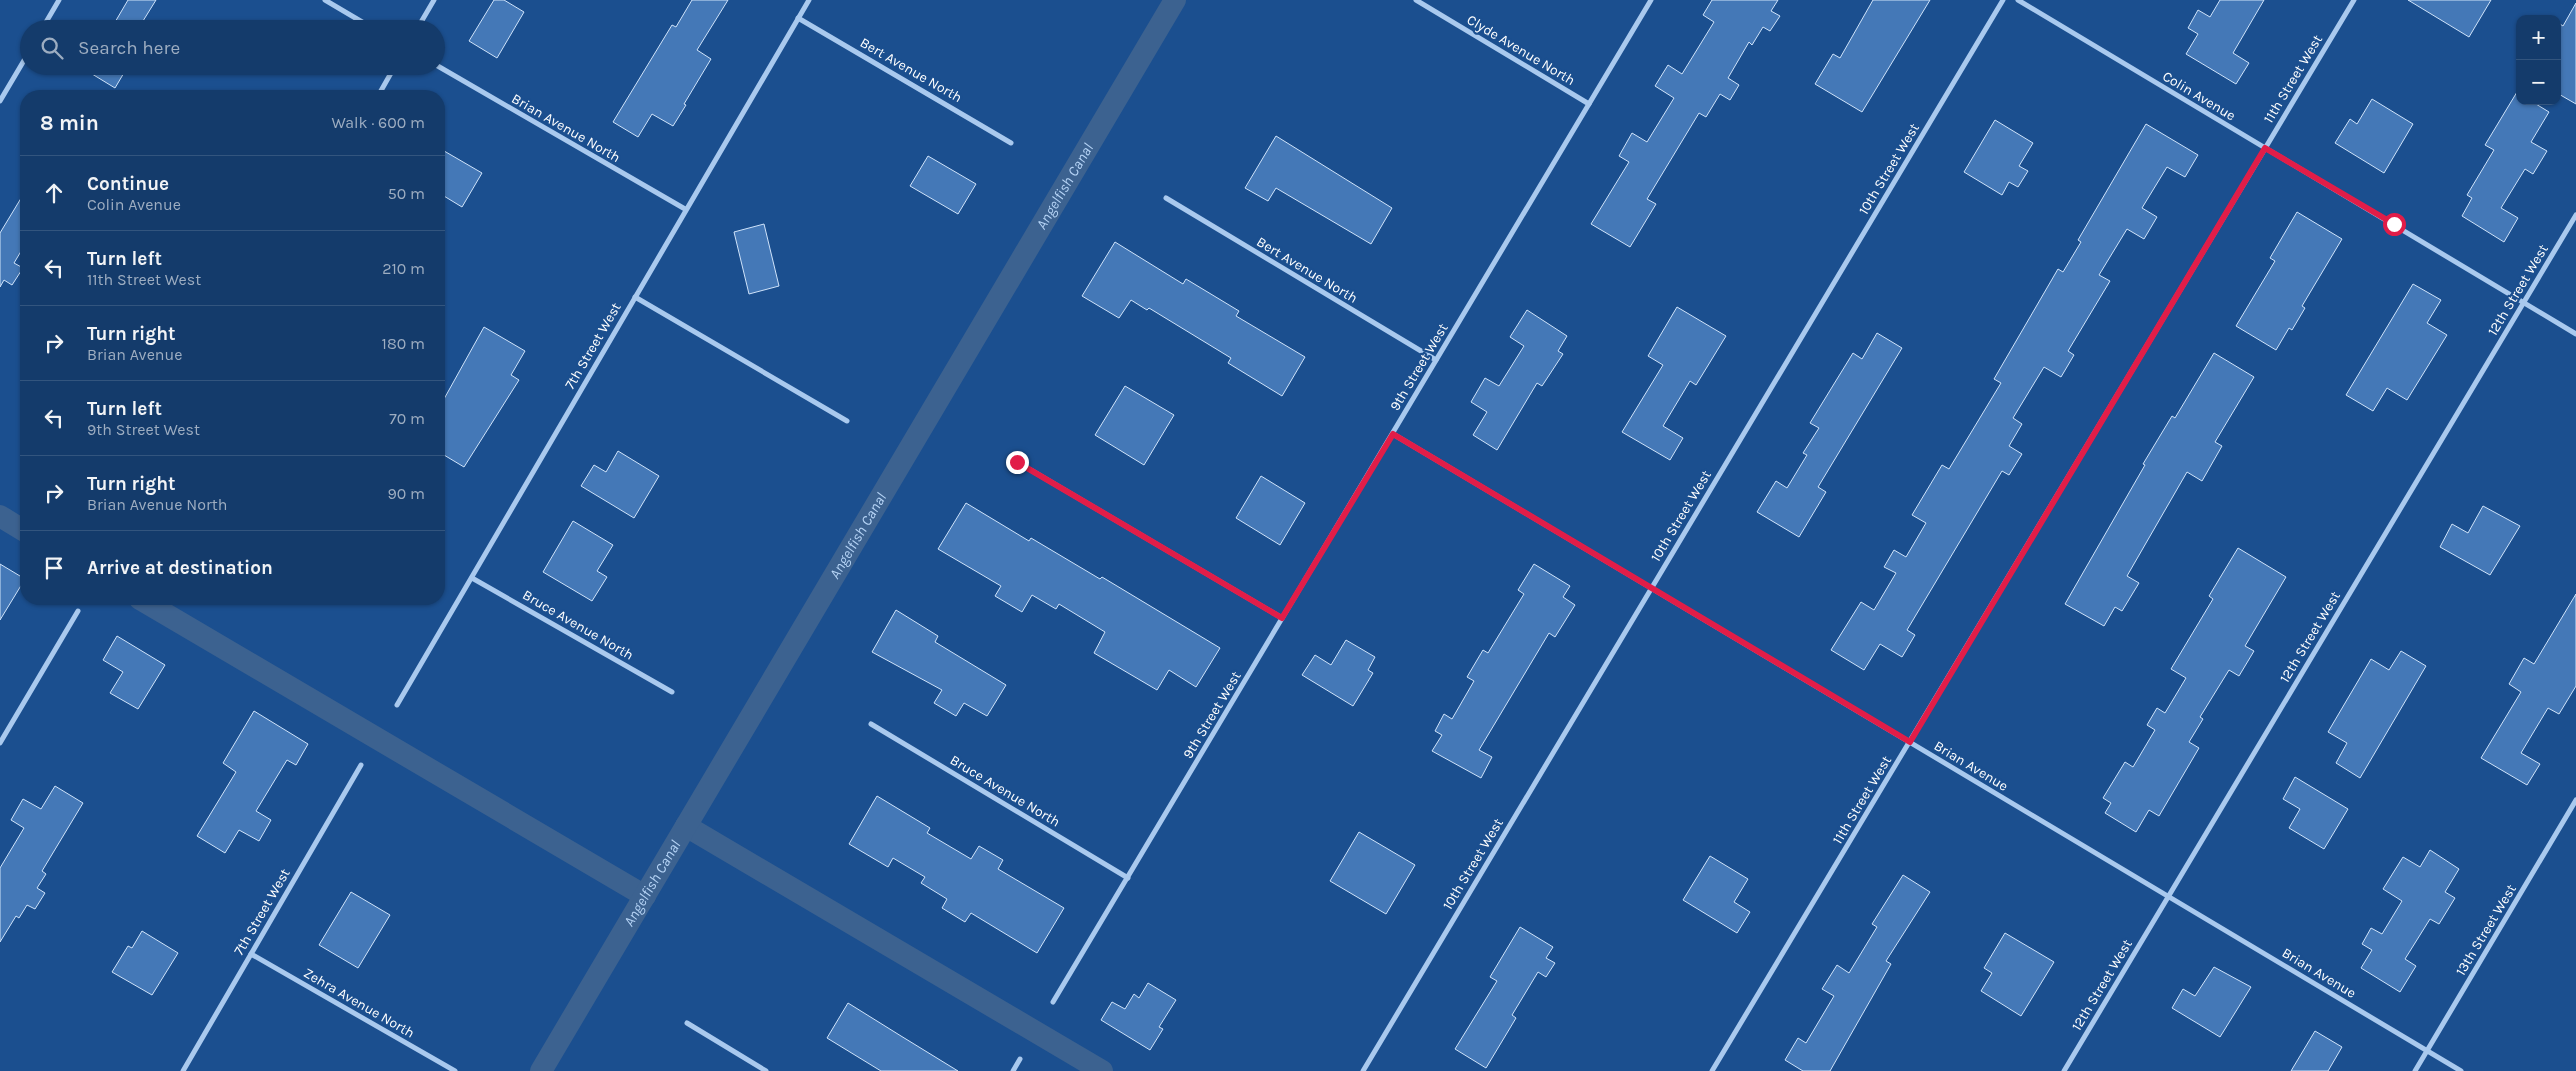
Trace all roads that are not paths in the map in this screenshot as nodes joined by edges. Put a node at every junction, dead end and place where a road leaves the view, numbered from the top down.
1 (59, 0) edge
2 (325, 0) edge
3 (434, 0) edge
4 (809, 0) edge
5 (1416, 0) edge
6 (1651, 0) edge
7 (2003, 0) edge
8 (2018, 0) edge
9 (2354, 0) edge
10 (798, 18) junction
11 (47, 20) edge
12 (359, 20) edge
13 (422, 20) edge
14 (20, 67) edge
15 (445, 70) edge
16 (390, 75) edge
17 (381, 90) edge
18 (0, 101) edge
19 (1589, 104) junction
20 (1011, 143) dead end
21 (2265, 148) junction
22 (1166, 198) dead end
23 (685, 209) junction
24 (2576, 215) edge
25 (635, 297) junction
26 (2524, 303) junction
27 (2576, 334) edge
28 (1436, 360) junction
29 (847, 420) dead end
30 (1393, 434) junction
31 (1017, 462) dead end
32 (472, 578) junction
33 (1651, 587) junction
34 (78, 611) dead end
35 (1282, 618) junction
36 (672, 692) dead end
37 (397, 705) dead end
38 (871, 724) dead end
39 (1910, 742) junction
40 (0, 743) edge
41 (361, 765) dead end
42 (2576, 800) edge
43 (1128, 878) junction
44 (2169, 896) junction
45 (251, 954) junction
46 (1053, 1002) dead end
47 (686, 1022) dead end
48 (2427, 1051) junction
49 (1020, 1059) dead end
50 (183, 1071) edge
51 (456, 1071) edge
52 (766, 1071) edge
53 (1013, 1071) edge
54 (1363, 1071) edge
55 (1712, 1071) edge
56 (2064, 1071) edge
57 (2415, 1071) edge
58 (2461, 1071) edge

1 - 11 street
2 - 12 street
3 - 13 street
4 - 10 street, 7th Street West
5 - 19 street, Clyde Avenue North
6 - 19 street, 9th Street West
7 - 33 street, 10th Street West
8 - 21 street, Colin Avenue
9 - 21 street, 11th Street West
10 - 20 street, Bert Avenue North
10 - 23 street, 7th Street West
14 - 18 street
15 - 23 street, Brian Avenue North
16 - 17 street
19 - 28 street, 9th Street West
21 - 26 street, Colin Avenue
21 - 39 street, 11th Street West
22 - 28 street, Bert Avenue North
23 - 25 street, 7th Street West
24 - 26 street, 12th Street West
25 - 29 street
25 - 32 street, 7th Street West
26 - 27 street, Colin Avenue
26 - 44 street, 12th Street West
28 - 30 street, 9th Street West
30 - 33 street, Brian Avenue
30 - 35 street, 9th Street West
31 - 35 street
32 - 36 street, Bruce Avenue North
32 - 37 street, 7th Street West
33 - 39 street, Brian Avenue
33 - 54 street, 10th Street West
34 - 40 street
35 - 43 street, 9th Street West
38 - 43 street, Bruce Avenue North
39 - 44 street, Brian Avenue
39 - 55 street, 11th Street West
41 - 45 street, 7th Street West
42 - 48 street, 13th Street West
43 - 46 street, 9th Street West
44 - 48 street, Brian Avenue
44 - 56 street, 12th Street West
45 - 50 street, 7th Street West
45 - 51 street, Zehra Avenue North
47 - 52 street
48 - 57 street, 13th Street West
48 - 58 street, Brian Avenue
49 - 53 street

